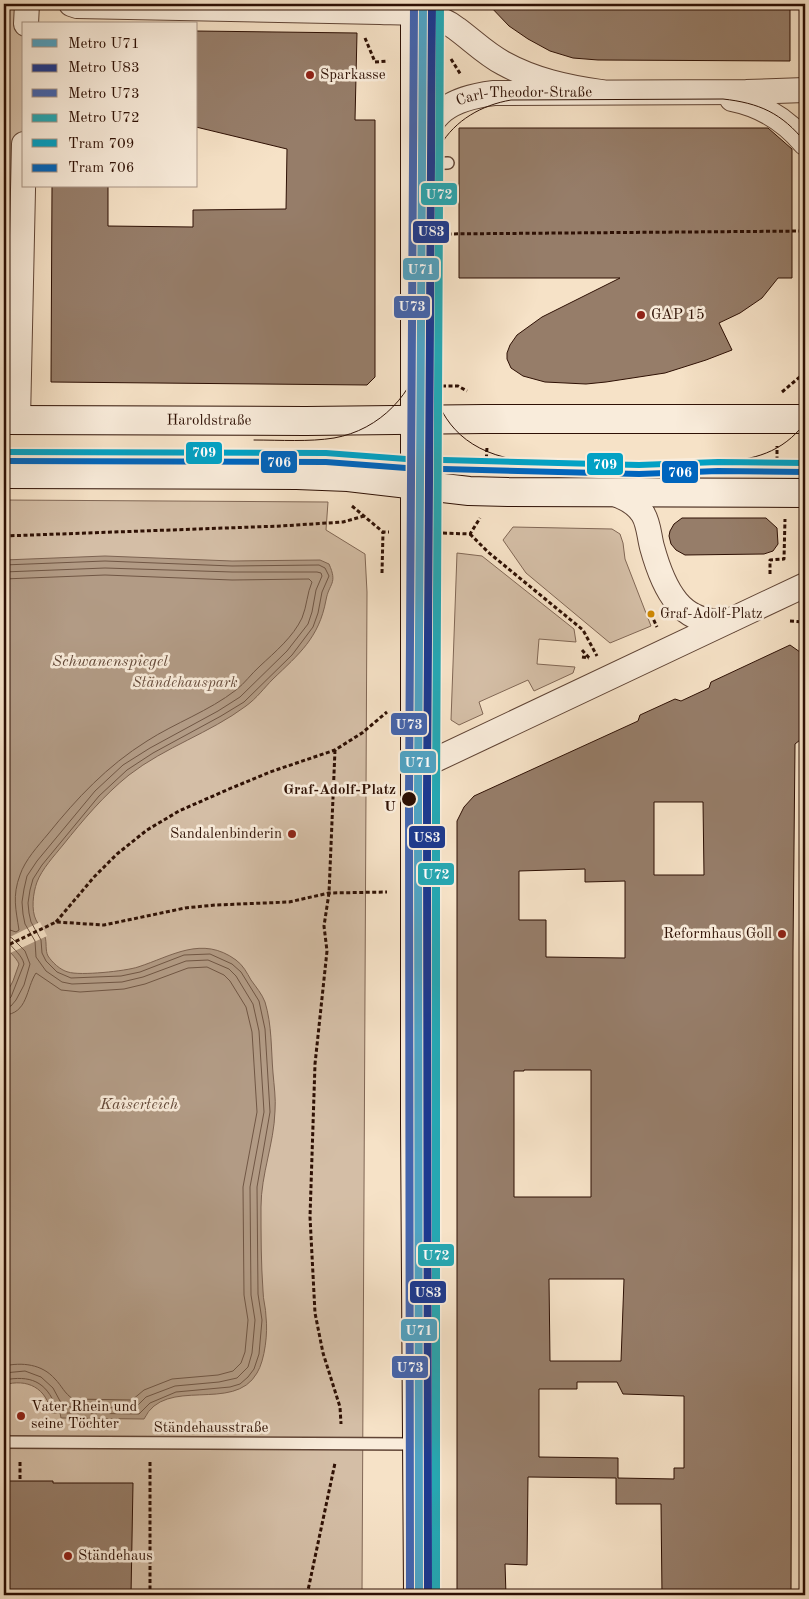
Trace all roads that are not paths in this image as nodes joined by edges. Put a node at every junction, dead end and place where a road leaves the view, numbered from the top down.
1 (27, 4) edge
2 (71, 4) edge
3 (415, 8) edge
4 (26, 22) edge
5 (805, 90) edge
6 (601, 92) junction
7 (703, 92) junction
8 (805, 142) edge
9 (415, 159) junction
10 (448, 163) dead end
11 (22, 186) edge
12 (805, 419) edge
13 (11, 420) edge
14 (415, 420) junction
15 (4, 474) edge
16 (415, 485) junction
17 (612, 492) junction
18 (805, 493) edge
19 (805, 585) edge
20 (732, 619) junction
21 (415, 760) junction
22 (4, 1442) edge
23 (418, 1444) junction
24 (418, 1595) edge

1 - 4 street
2 - 3 street, Carl-Theodor-Straße
3 - 6 street, Carl-Theodor-Straße
3 - 9 main road
5 - 7 street, Carl-Theodor-Straße
6 - 7 street, Carl-Theodor-Straße
6 - 9 street, Carl-Theodor-Straße
7 - 8 street, Carl-Theodor-Straße
9 - 10 lane
9 - 14 main road
11 - 13 street
12 - 14 main road
13 - 14 main road, Haroldstraße
14 - 16 main road
15 - 16 main road
16 - 17 main road
16 - 21 main road
17 - 18 main road
17 - 20 street
19 - 20 street
20 - 21 street
21 - 23 main road
22 - 23 lane, Ständehausstraße
23 - 24 main road

